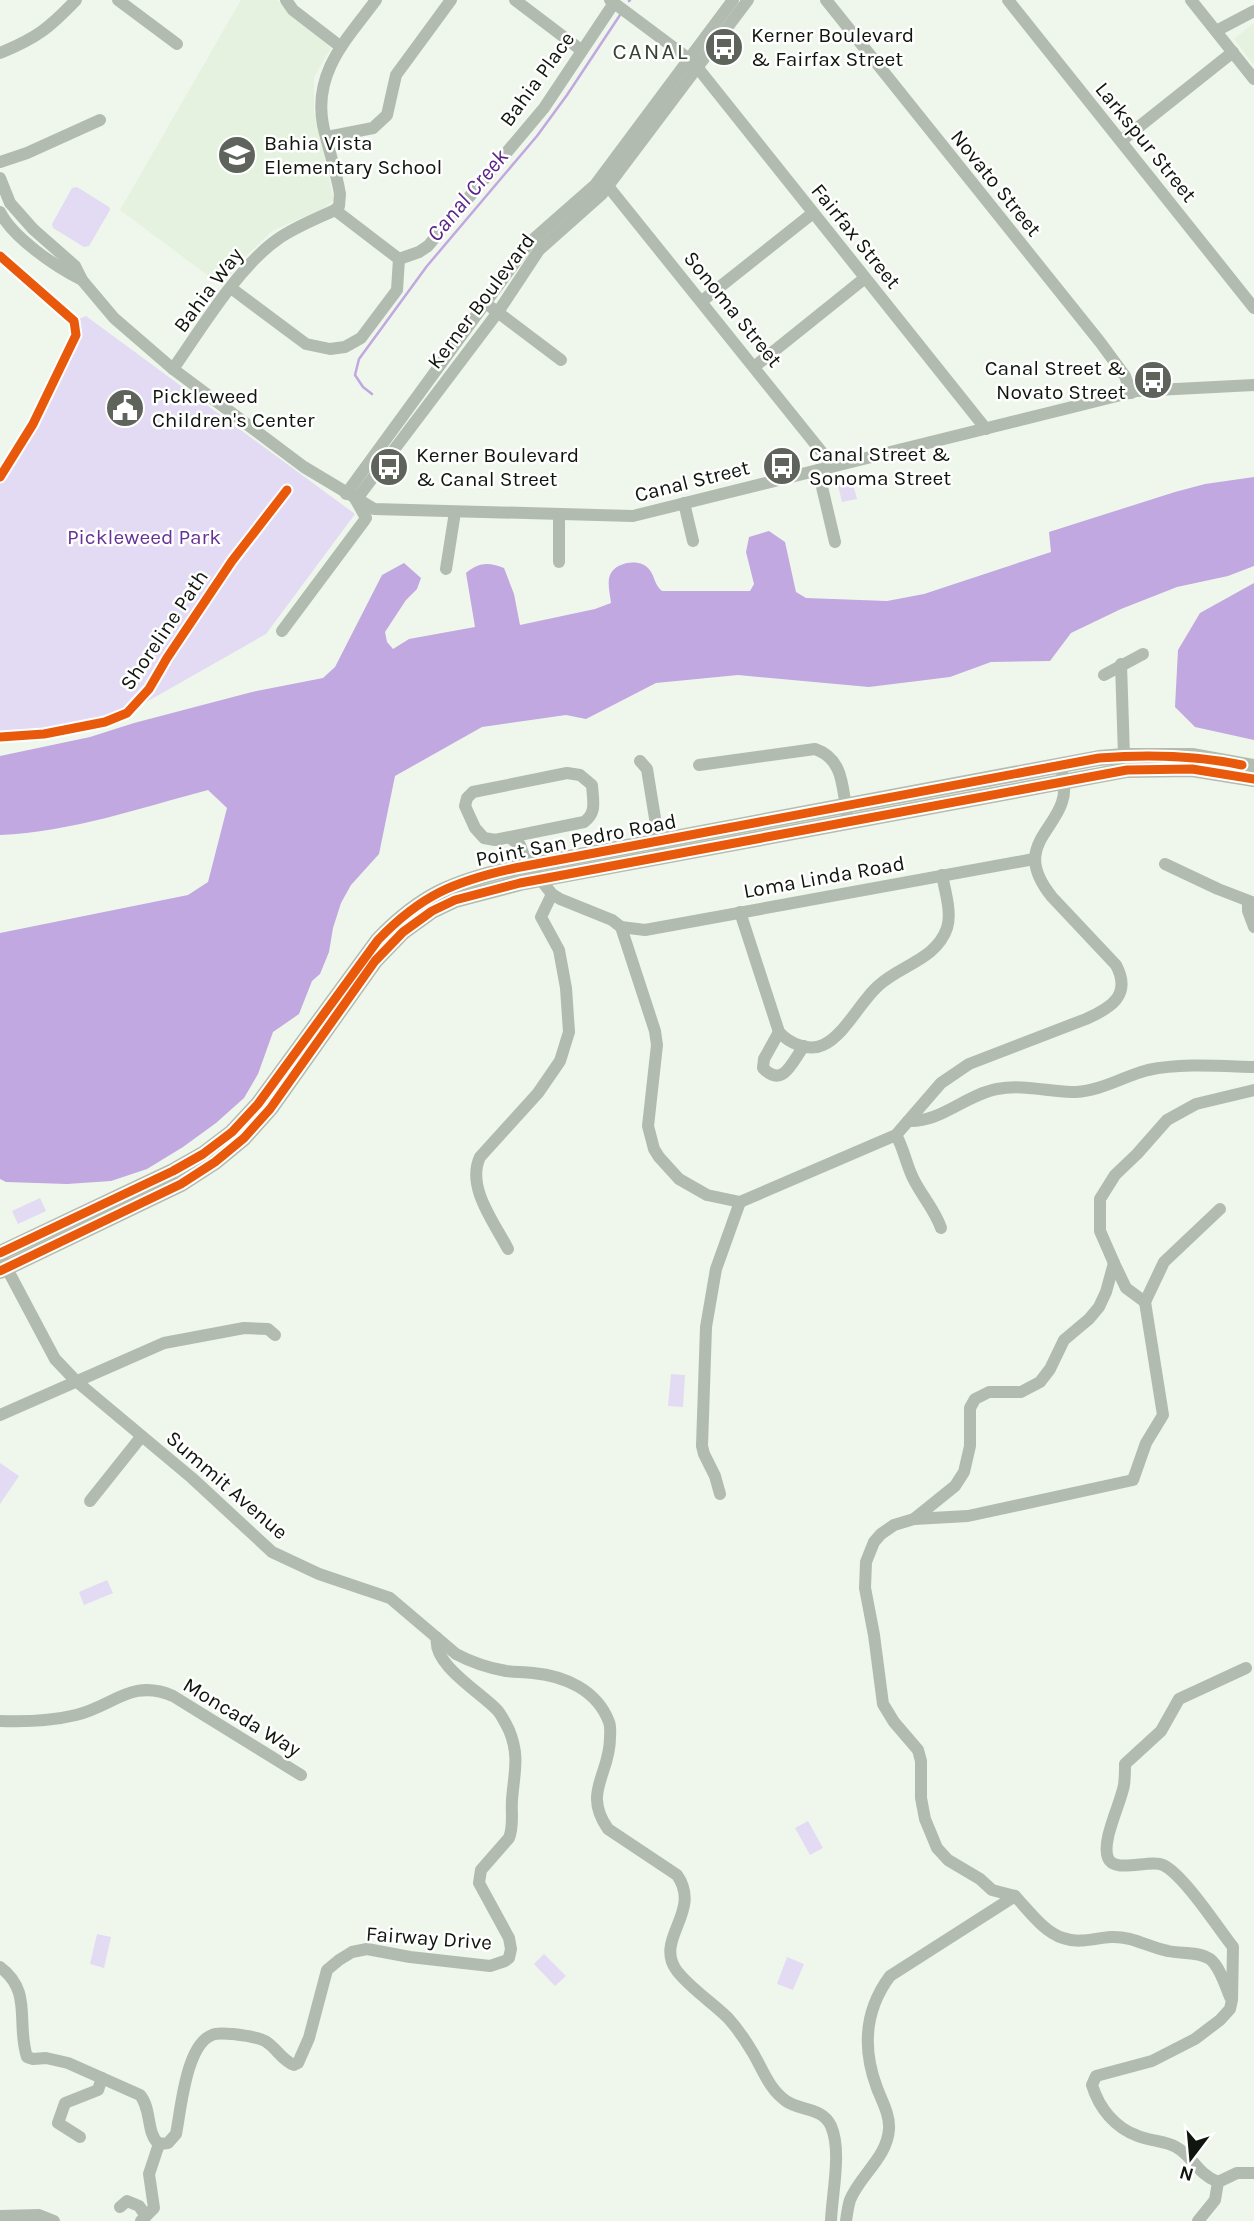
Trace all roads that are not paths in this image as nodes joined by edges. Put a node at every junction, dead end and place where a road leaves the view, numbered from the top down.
1 (76, 0) edge
2 (118, 0) edge
3 (286, 0) edge
4 (376, 0) edge
5 (451, 0) edge
6 (515, 0) edge
7 (733, 0) edge
8 (748, 0) edge
9 (826, 0) edge
10 (1008, 0) edge
11 (1191, 0) edge
12 (612, 1) edge
13 (1254, 11) edge
14 (1216, 31) junction
15 (177, 44) dead end
16 (341, 47) junction
17 (581, 50) junction
18 (1233, 52) junction
19 (0, 53) edge
20 (693, 63) junction
21 (1254, 79) edge
22 (100, 120) dead end
23 (327, 137) junction
24 (1121, 141) junction
25 (0, 162) edge
26 (0, 178) edge
27 (604, 182) junction
28 (335, 210) junction
29 (0, 212) edge
30 (813, 213) junction
31 (398, 258) junction
32 (865, 278) junction
33 (82, 280) junction
34 (231, 288) junction
35 (702, 301) junction
36 (486, 303) junction
37 (1254, 308) edge
38 (498, 312) junction
39 (561, 360) dead end
40 (754, 367) junction
41 (173, 369) junction
42 (1254, 385) edge
43 (1131, 393) junction
44 (986, 429) junction
45 (833, 466) junction
46 (818, 470) junction
47 (351, 497) junction
48 (684, 503) junction
49 (455, 512) junction
50 (559, 515) junction
51 (693, 541) dead end
52 (835, 542) dead end
53 (559, 562) dead end
54 (446, 569) dead end
55 (282, 631) dead end
56 (1143, 654) dead end
57 (1121, 664) junction
58 (1104, 675) dead end
59 (1124, 756) junction
60 (640, 761) dead end
61 (699, 765) dead end
62 (1254, 767) edge
63 (1063, 773) junction
64 (1254, 779) edge
65 (847, 814) junction
66 (536, 833) junction
67 (510, 838) junction
68 (660, 848) junction
69 (1034, 859) junction
70 (1165, 864) dead end
71 (536, 872) junction
72 (942, 875) junction
73 (552, 894) junction
74 (1251, 902) edge
75 (740, 912) junction
76 (621, 927) junction
77 (1254, 927) edge
78 (779, 1032) junction
79 (804, 1046) junction
80 (1254, 1067) edge
81 (1254, 1090) edge
82 (908, 1121) junction
83 (896, 1135) junction
84 (740, 1202) junction
85 (1220, 1209) dead end
86 (941, 1228) dead end
87 (509, 1249) dead end
88 (2, 1262) edge
89 (1114, 1263) junction
90 (1145, 1302) junction
91 (275, 1335) dead end
92 (76, 1381) junction
93 (0, 1415) edge
94 (141, 1437) junction
95 (720, 1494) dead end
96 (90, 1501) dead end
97 (914, 1520) junction
98 (437, 1638) junction
99 (1246, 1668) dead end
100 (0, 1721) edge
101 (301, 1776) dead end
102 (1015, 1896) junction
103 (0, 1967) edge
104 (1232, 2000) junction
105 (102, 2078) junction
106 (80, 2137) dead end
107 (159, 2144) junction
108 (1254, 2172) edge
109 (1218, 2182) junction
110 (120, 2207) dead end
111 (0, 2216) edge
112 (144, 2219) edge
113 (54, 2221) edge
114 (831, 2221) edge
115 (846, 2221) edge
116 (1198, 2221) edge

1 - 19 street
2 - 15 street
3 - 16 street
4 - 16 street
5 - 23 street
6 - 17 street
7 - 20 street, Kerner Boulevard
8 - 20 street, Kerner Boulevard
9 - 43 street, Novato Street
10 - 24 street, Larkspur Street
11 - 14 street
12 - 17 street, Bahia Place
12 - 20 street
13 - 14 street
14 - 18 street
16 - 23 street
17 - 31 street, Bahia Place
18 - 21 street
18 - 24 street
20 - 27 street, Kerner Boulevard
20 - 30 street, Fairfax Street
22 - 25 street
23 - 28 street
24 - 37 street, Larkspur Street
26 - 33 street, Canal Street
27 - 35 street, Sonoma Street
27 - 36 street, Kerner Boulevard
27 - 38 street, Kerner Boulevard
28 - 31 street
28 - 34 street, Bahia Way
29 - 33 street
30 - 32 street, Fairfax Street
30 - 35 street
31 - 34 street
32 - 40 street
32 - 44 street, Fairfax Street
33 - 41 street, Canal Street
34 - 41 street, Bahia Way
35 - 40 street, Sonoma Street
36 - 38 street
36 - 47 street, Kerner Boulevard
38 - 39 street
38 - 47 street, Kerner Boulevard
40 - 45 street, Sonoma Street
41 - 47 street, Canal Street
42 - 43 street, Canal Street
43 - 44 street, Canal Street
44 - 45 street, Canal Street
45 - 46 street, Canal Street
46 - 48 street, Canal Street
46 - 52 street
47 - 49 street, Canal Street
47 - 55 street
48 - 50 street, Canal Street
48 - 51 street
49 - 50 street, Canal Street
49 - 54 street
50 - 53 street
56 - 57 street
57 - 58 street
57 - 59 street
59 - 62 main road, Point San Pedro Road
59 - 63 main road, Point San Pedro Road
60 - 68 street
61 - 65 street
63 - 64 main road, Point San Pedro Road
63 - 65 main road, Point San Pedro Road
63 - 69 street
65 - 68 main road, Point San Pedro Road
66 - 67 street
66 - 67 street
66 - 71 street
67 - 71 street
68 - 71 main road, Point San Pedro Road
69 - 72 street, Loma Linda Road
69 - 82 street
70 - 74 street
71 - 73 street
71 - 88 main road, Point San Pedro Road
72 - 75 street, Loma Linda Road
72 - 79 street
73 - 76 street
73 - 87 street
74 - 77 street
75 - 76 street, Loma Linda Road
75 - 78 street
76 - 84 street
78 - 79 street
78 - 79 street
80 - 82 street
81 - 89 street
82 - 83 street
83 - 84 street
83 - 86 street
84 - 95 street
85 - 90 street
88 - 92 street, Summit Avenue
89 - 90 street
89 - 97 street
90 - 97 street
91 - 92 street
92 - 93 street
92 - 94 street, Summit Avenue
94 - 96 street
94 - 98 street, Summit Avenue
97 - 102 street
98 - 107 street, Fairway Drive
98 - 114 street, Summit Avenue
99 - 104 street
100 - 101 street, Moncada Way
102 - 104 street
102 - 115 street
103 - 105 street
104 - 109 street
105 - 106 street
105 - 107 street
107 - 112 street
108 - 109 street
109 - 116 street
110 - 112 street
111 - 113 street

